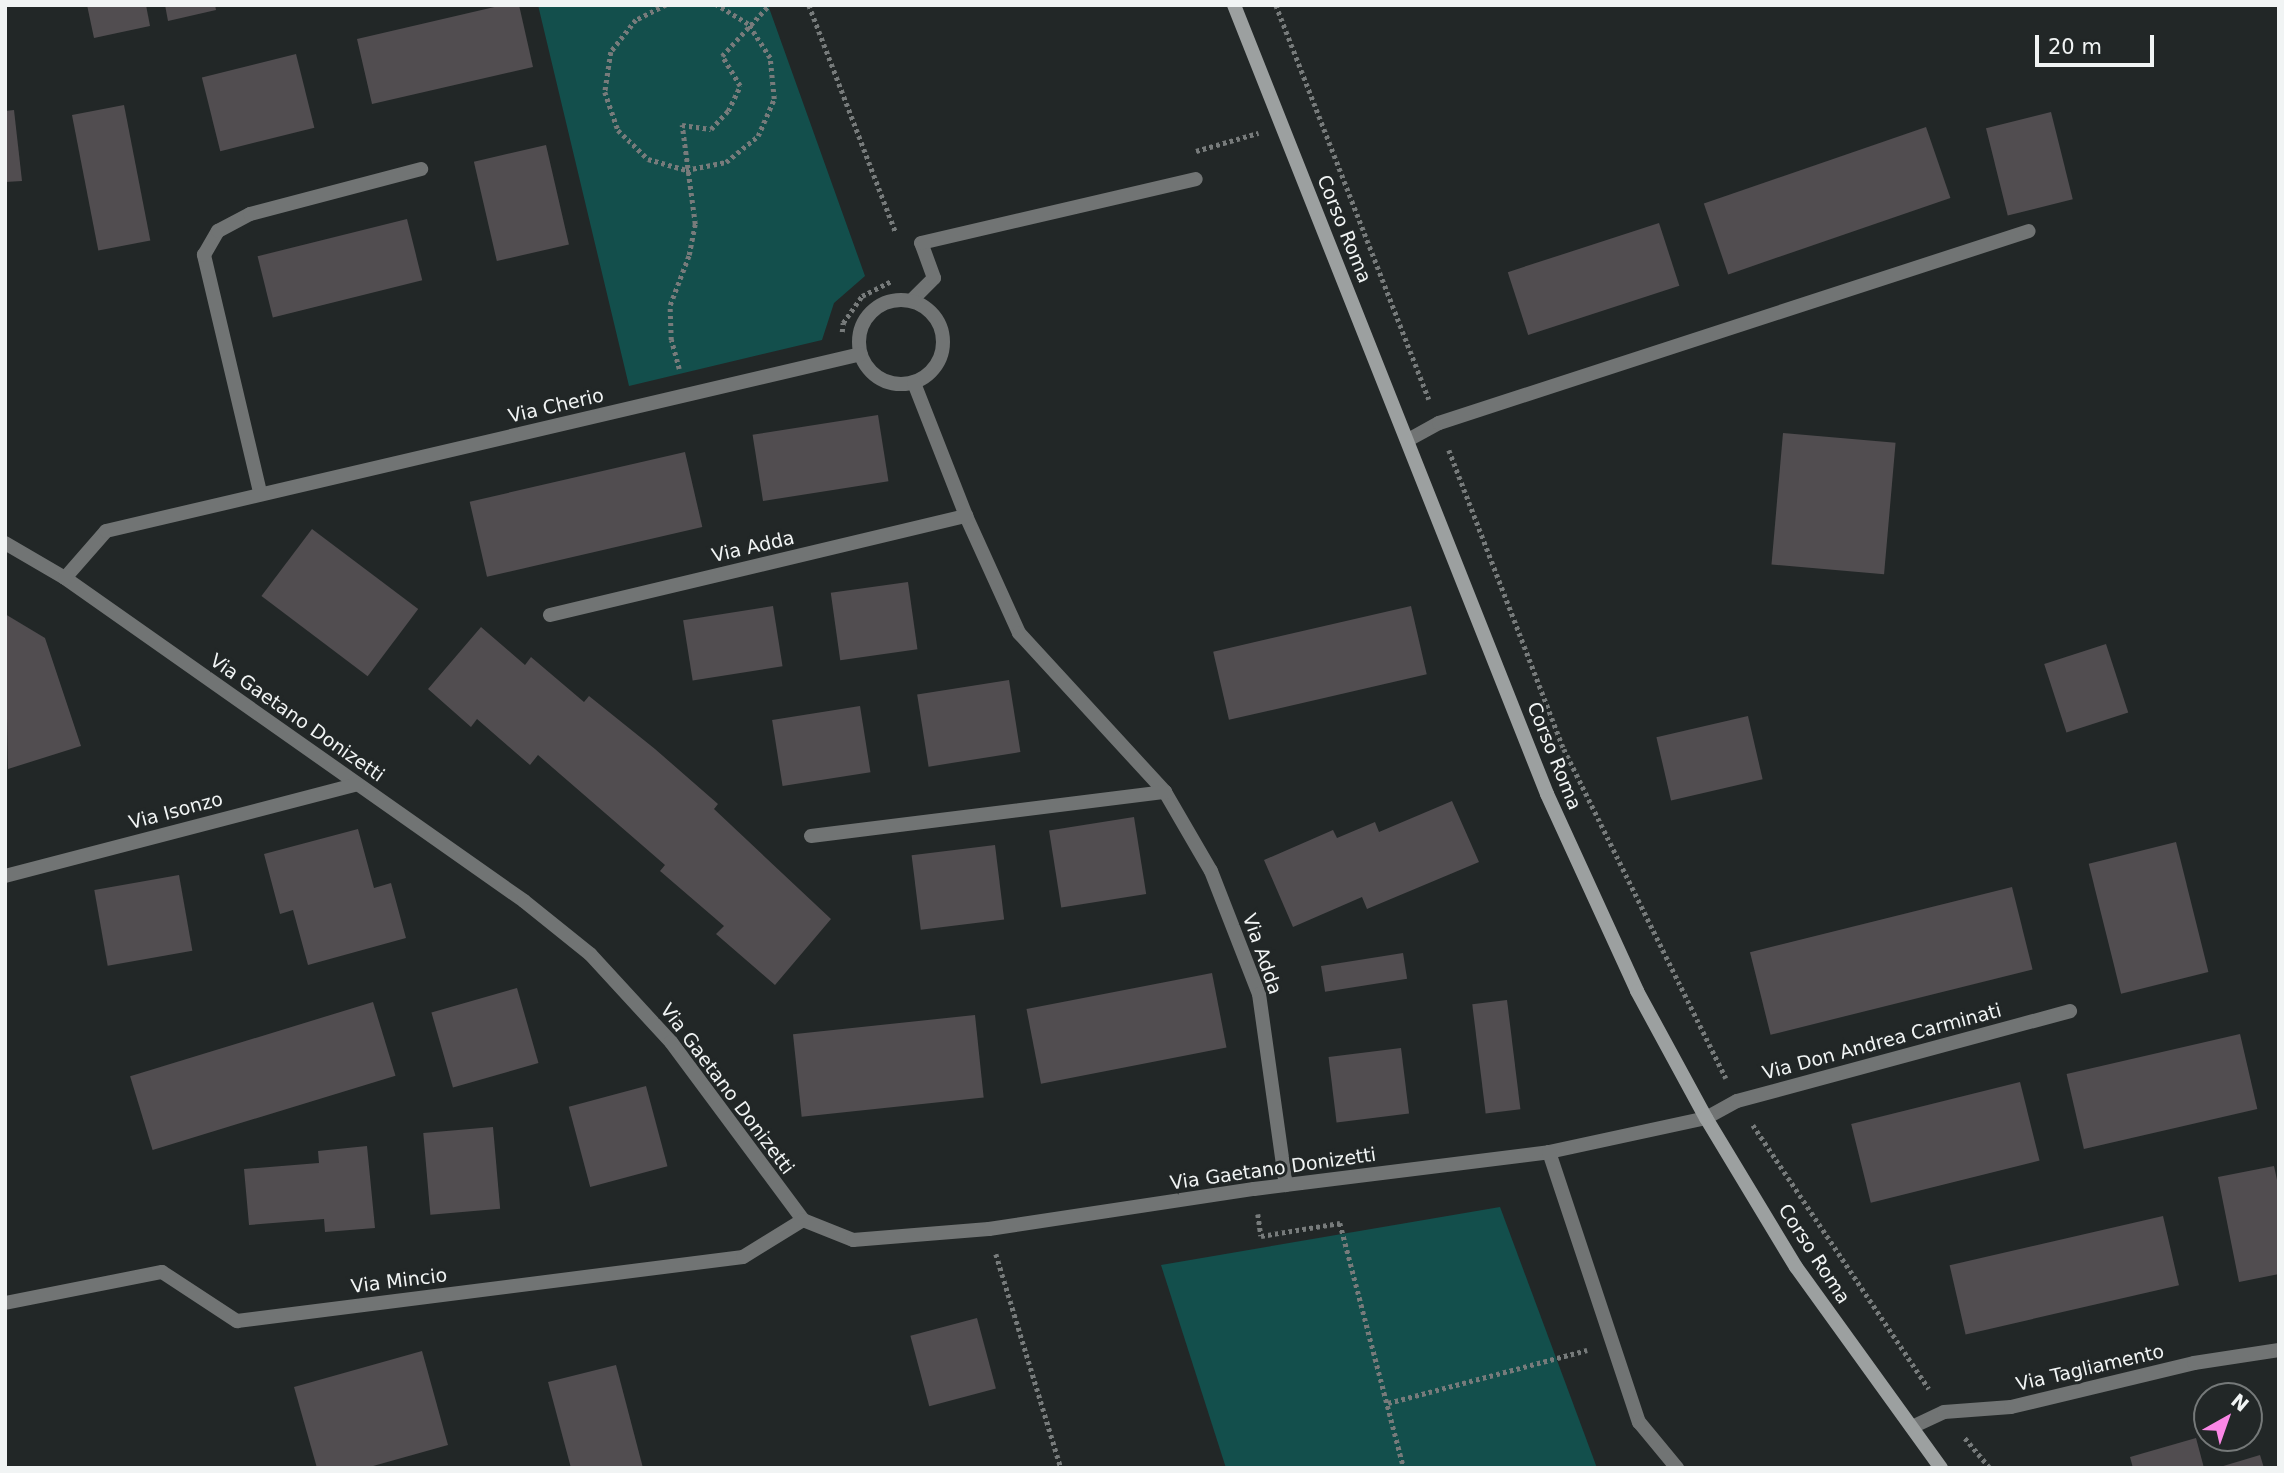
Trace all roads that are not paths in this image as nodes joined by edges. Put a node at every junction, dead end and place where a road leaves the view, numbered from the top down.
1 (1234, 5) edge
2 (421, 169) dead end
3 (1196, 179) road end
4 (2029, 231) dead end
5 (912, 300) junction
6 (861, 354) junction
7 (914, 383) junction
8 (1408, 440) junction
9 (260, 492) junction
10 (965, 516) junction
11 (5, 544) edge
12 (65, 578) junction
13 (550, 615) dead end
14 (357, 784) junction
15 (1165, 792) junction
16 (811, 836) dead end
17 (5, 876) edge
18 (2070, 1011) dead end
19 (1706, 1118) junction
20 (1549, 1152) junction
21 (1286, 1185) junction
22 (803, 1220) junction
23 (5, 1303) edge
24 (2279, 1350) edge
25 (1912, 1427) junction
26 (1677, 1468) edge
27 (1941, 1468) edge

1 - 8 street, Corso Roma
2 - 9 street
3 - 5 street
4 - 8 street
5 - 6 street
5 - 7 street
6 - 7 street
6 - 9 street, Via Cherio
7 - 10 street, Via Adda
8 - 19 street, Corso Roma
9 - 12 street, Via Cherio
10 - 13 street, Via Adda
10 - 15 street, Via Adda
11 - 12 street, Via Gaetano Donizetti
12 - 14 street, Via Gaetano Donizetti
14 - 17 street, Via Isonzo
14 - 22 street, Via Gaetano Donizetti
15 - 16 street
15 - 21 street, Via Adda
18 - 19 street, Via Don Andrea Carminati
19 - 20 street, Via Gaetano Donizetti
19 - 25 street, Corso Roma
20 - 21 street, Via Gaetano Donizetti
20 - 26 street
21 - 22 street, Via Gaetano Donizetti
22 - 23 street, Via Mincio
24 - 25 street, Via Tagliamento
25 - 27 street, Corso Roma

